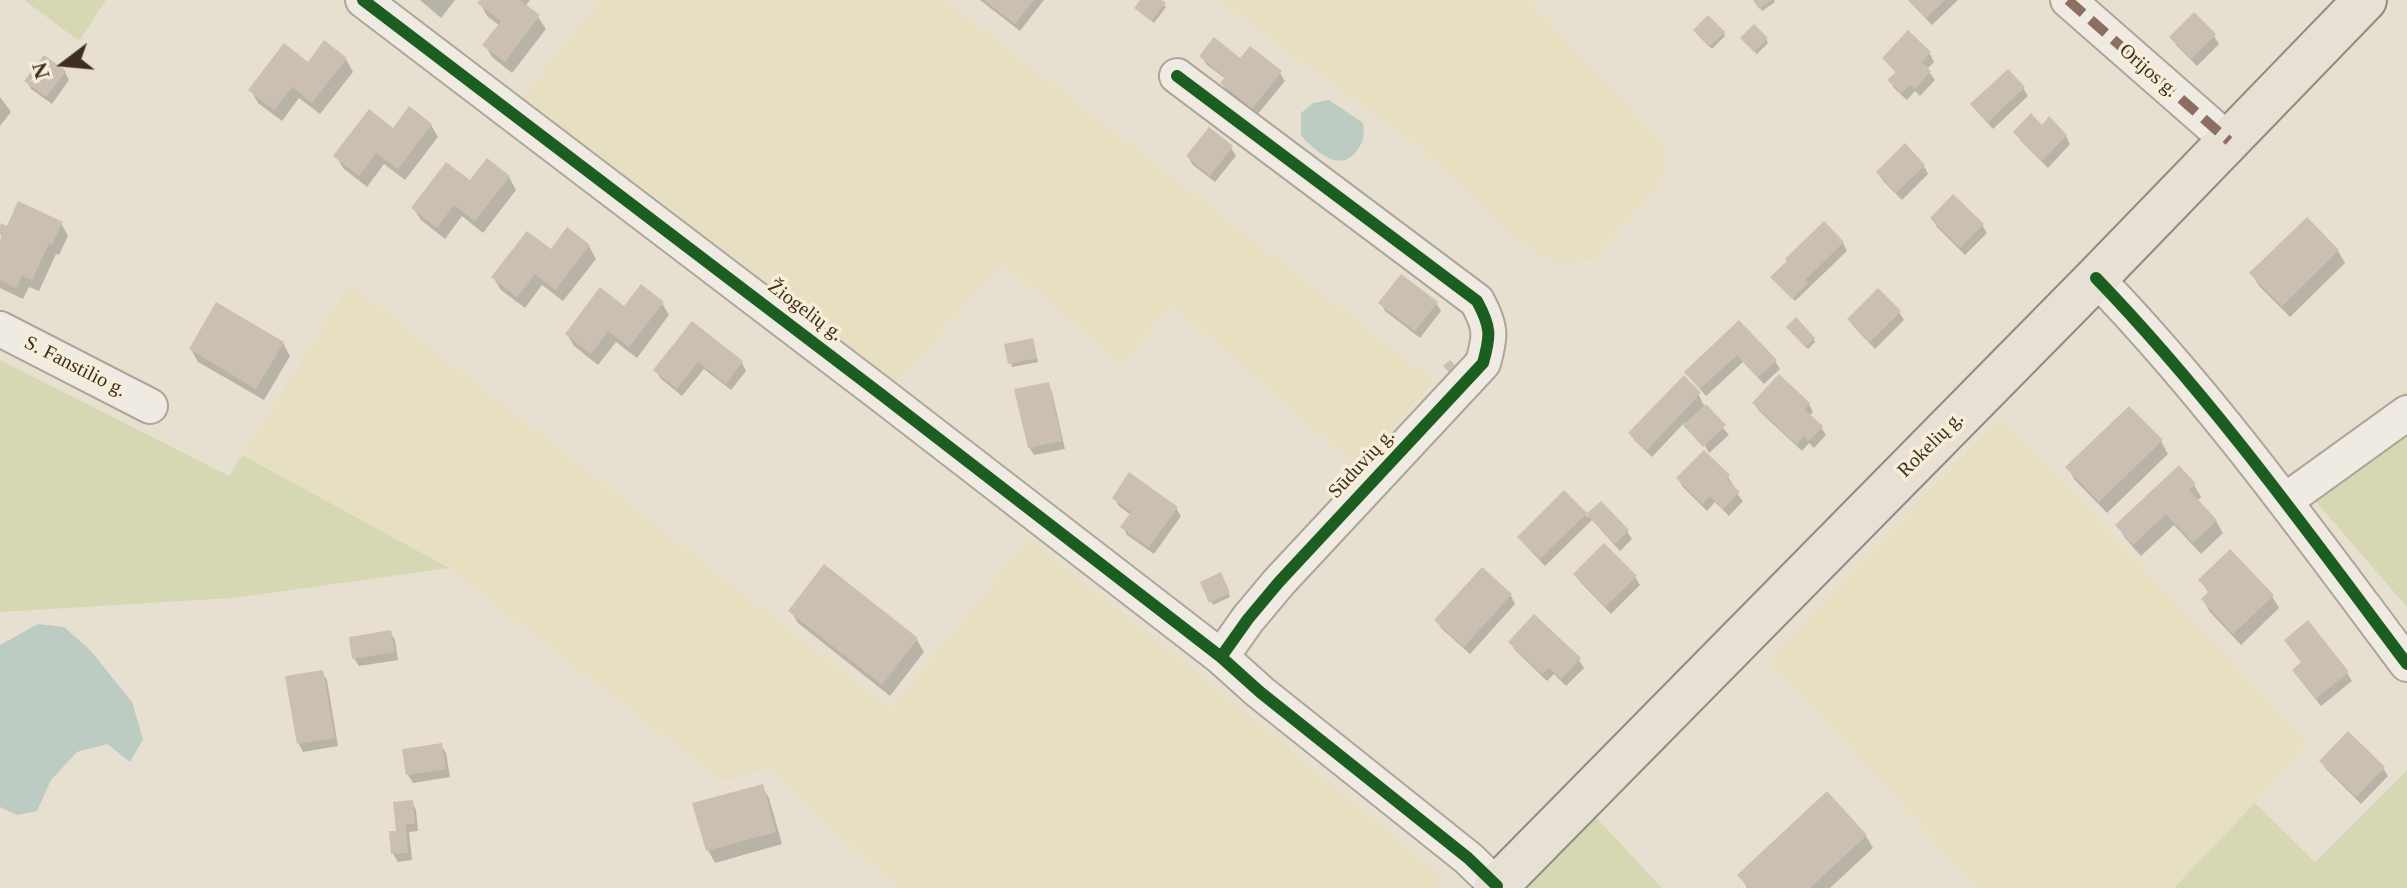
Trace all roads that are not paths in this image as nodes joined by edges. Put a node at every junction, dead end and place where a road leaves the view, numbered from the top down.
1 (363, 0) edge
2 (2068, 0) edge
3 (2365, 0) edge
4 (1177, 76) dead end
5 (2229, 141) junction
6 (2096, 278) junction
7 (0, 329) edge
8 (150, 406) dead end
9 (2407, 413) edge
10 (2285, 501) junction
11 (1221, 657) junction
12 (2407, 664) edge
13 (1496, 887) edge

1 - 11 street, Žiogelių g.
2 - 5 street, Orijos g.
3 - 5 main road, Rokelių g.
4 - 11 street, Sūduvių g.
5 - 6 main road, Rokelių g.
6 - 10 street
6 - 13 main road, Rokelių g.
7 - 8 street, S. Fanstilio g.
9 - 10 street
10 - 12 street
11 - 13 street

